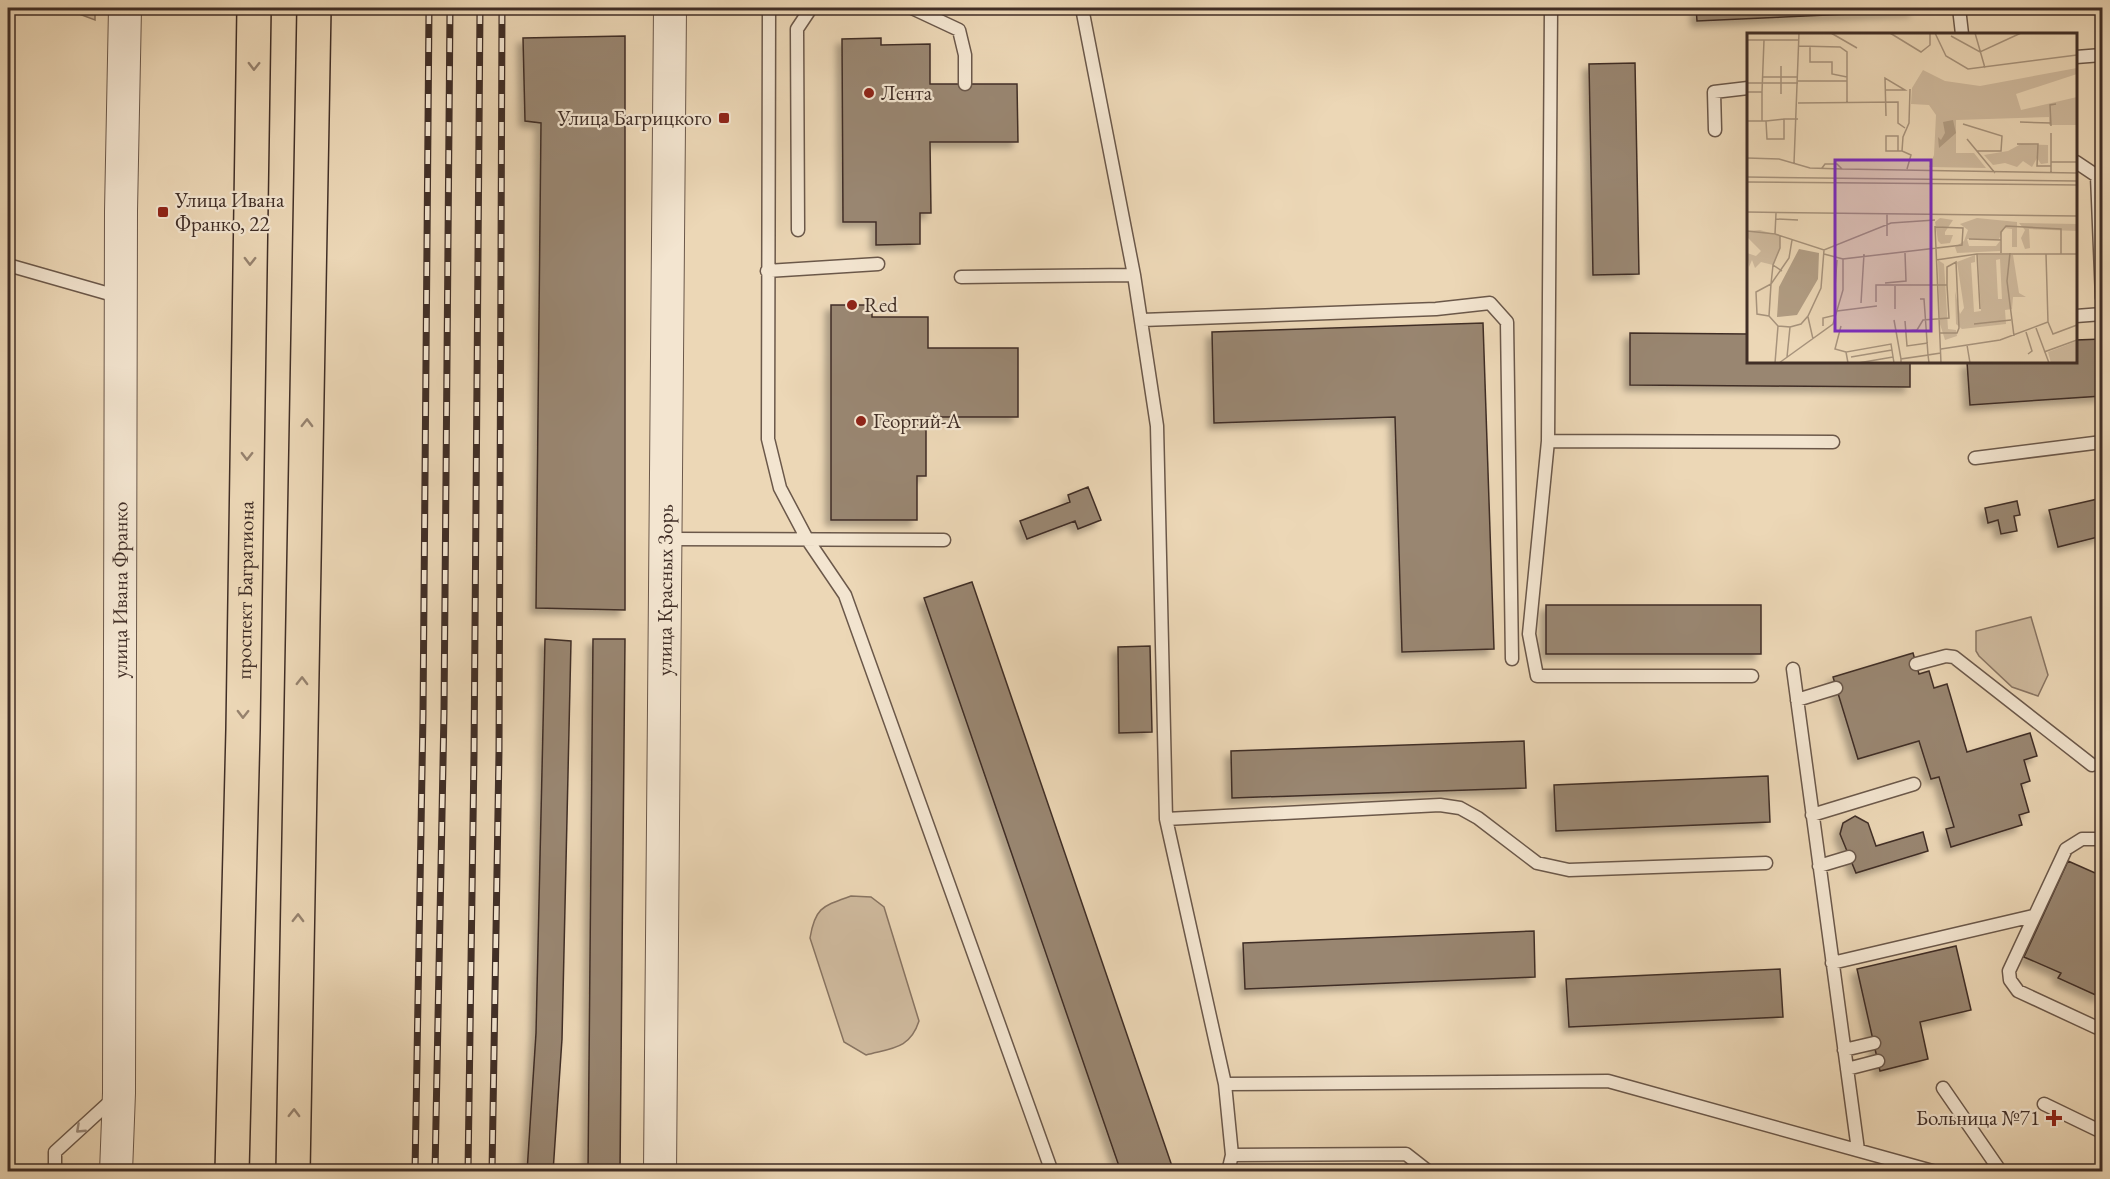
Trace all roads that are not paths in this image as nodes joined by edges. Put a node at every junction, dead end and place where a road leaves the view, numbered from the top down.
1 (125, 8) edge
2 (255, 8) edge
3 (314, 8) edge
4 (670, 8) edge
5 (769, 8) edge
6 (810, 8) edge
7 (912, 8) edge
8 (1082, 8) edge
9 (1551, 8) edge
10 (1959, 8) edge
11 (1962, 33) edge
12 (2103, 55) edge
13 (2077, 57) edge
14 (965, 84) dead end
15 (1747, 88) edge
16 (1715, 130) dead end
17 (2077, 163) edge
18 (798, 230) dead end
19 (878, 264) dead end
20 (8, 265) edge
21 (767, 271) junction
22 (1134, 275) junction
23 (961, 277) dead end
24 (121, 297) junction
25 (2103, 298) edge
26 (2103, 314) edge
27 (2077, 316) edge
28 (1142, 320) junction
29 (1548, 441) junction
30 (1833, 442) dead end
31 (2103, 442) edge
32 (1975, 458) dead end
33 (665, 539) junction
34 (807, 539) junction
35 (944, 540) dead end
36 (1512, 659) dead end
37 (1916, 664) dead end
38 (1793, 669) dead end
39 (1752, 676) dead end
40 (1836, 688) dead end
41 (1797, 700) junction
42 (2092, 765) dead end
43 (1914, 784) dead end
44 (1812, 815) junction
45 (1166, 819) junction
46 (2103, 839) edge
47 (1849, 857) dead end
48 (1766, 863) dead end
49 (1819, 866) junction
50 (2033, 916) junction
51 (1832, 963) junction
52 (2103, 1030) edge
53 (1874, 1043) dead end
54 (1844, 1050) junction
55 (1878, 1061) dead end
56 (1847, 1069) junction
57 (1225, 1084) junction
58 (1943, 1088) dead end
59 (119, 1093) junction
60 (2044, 1104) dead end
61 (2103, 1132) edge
62 (1858, 1150) junction
63 (1232, 1155) junction
64 (1911, 1168) edge
65 (55, 1172) edge
66 (116, 1172) edge
67 (232, 1172) edge
68 (293, 1172) edge
69 (660, 1172) edge
70 (1052, 1172) edge
71 (1228, 1172) edge
72 (1430, 1172) edge
73 (1936, 1172) edge
74 (2001, 1172) edge

1 - 24 street, улица Ивана Франко
2 -> 67 main road, проспект Багратиона
68 -> 3 main road
4 - 33 street, улица Красных Зорь
5 - 21 lane
6 - 18 lane
7 - 14 lane
8 - 22 lane
9 - 29 lane
10 - 11 lane
12 - 13 lane
15 - 16 lane
17 - 25 lane
19 - 21 lane
20 - 24 lane
21 - 34 lane
22 - 23 lane
22 - 28 lane
24 - 59 street, улица Ивана Франко
26 - 27 lane
28 - 36 lane
28 - 45 lane
29 - 30 lane
29 - 39 lane
31 - 32 lane
33 - 34 lane
33 - 69 street, улица Красных Зорь
34 - 35 lane
34 - 70 lane
37 - 42 lane
38 - 41 lane
40 - 41 lane
41 - 44 lane
43 - 44 lane
44 - 49 lane
45 - 48 lane
45 - 57 lane
46 - 50 lane
47 - 49 lane
49 - 51 lane
50 - 51 lane
50 - 52 lane
51 - 54 lane
53 - 54 lane
54 - 56 lane
55 - 56 lane
56 - 62 lane
57 - 62 lane
57 - 63 lane
58 - 74 lane
59 -> 65 lane
59 - 66 street, улица Ивана Франко
60 - 61 lane
62 - 64 lane
63 - 71 lane
63 - 72 lane
64 - 73 lane

